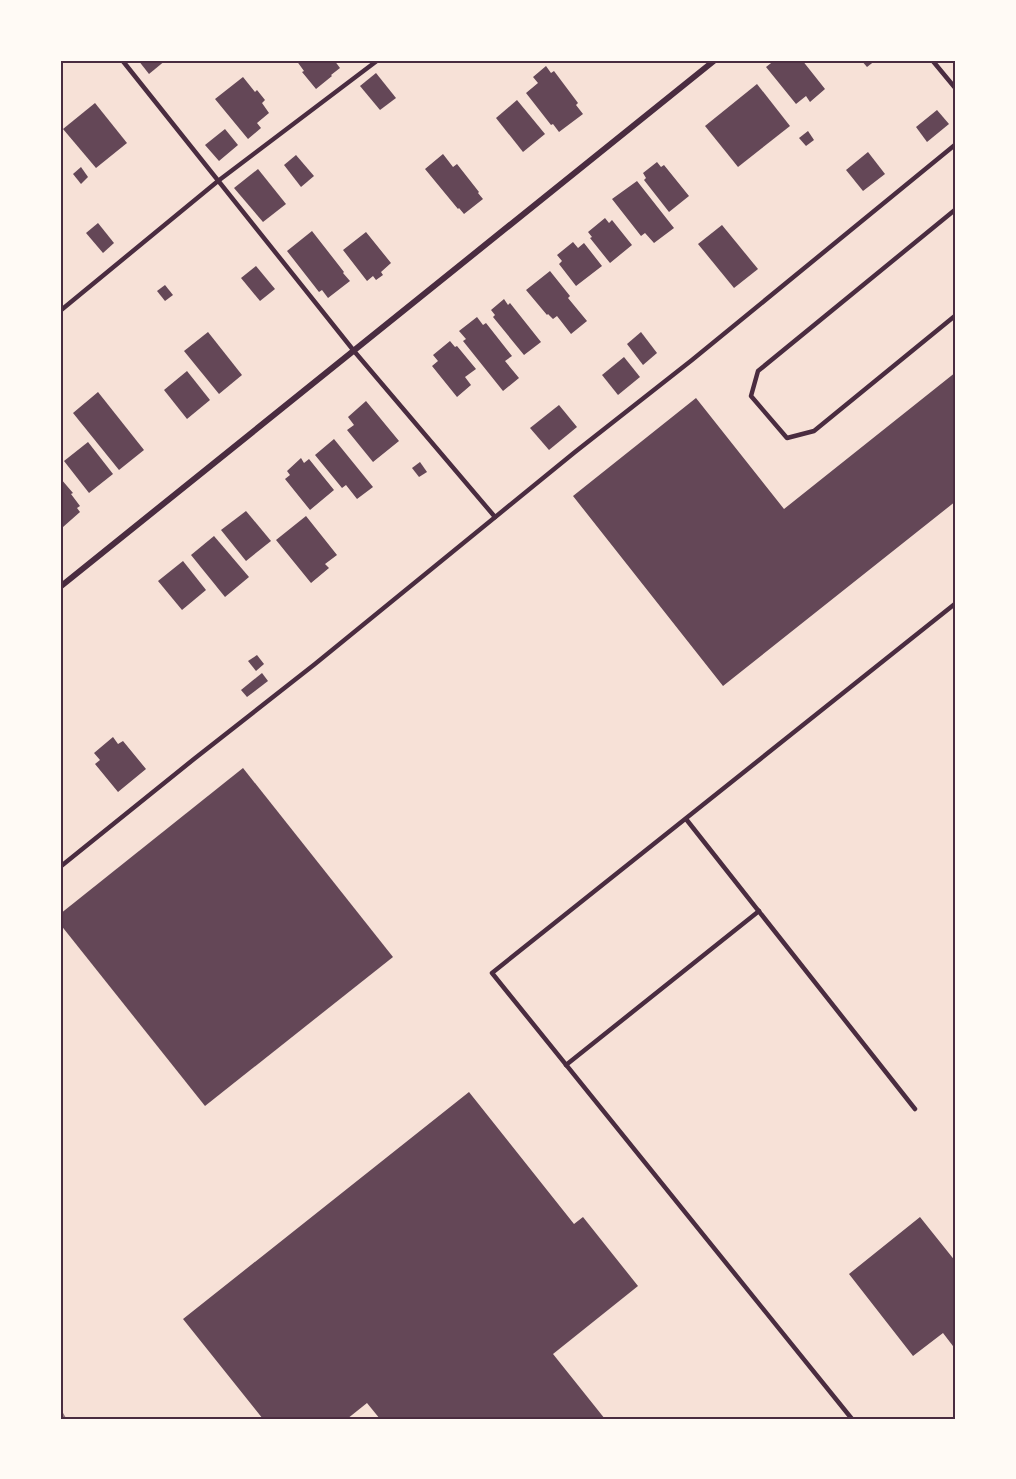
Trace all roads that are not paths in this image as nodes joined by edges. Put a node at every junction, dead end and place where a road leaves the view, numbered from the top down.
1 (122, 60) edge
2 (378, 60) edge
3 (715, 60) edge
4 (932, 60) edge
5 (956, 89) edge
6 (956, 144) edge
7 (218, 181) junction
8 (956, 209) edge
9 (60, 311) edge
10 (956, 315) edge
11 (354, 351) junction
12 (495, 517) junction
13 (60, 587) edge
14 (956, 603) edge
15 (686, 819) junction
16 (60, 867) edge
17 (759, 910) junction
18 (566, 1065) junction
19 (915, 1109) dead end
20 (852, 1419) edge

1 - 7 lane
2 - 7 lane
3 - 11 street
4 - 5 lane
6 - 12 lane
7 - 9 lane
7 - 11 lane
8 - 10 lane
11 - 12 lane
11 - 13 street
12 - 16 lane
14 - 15 lane
15 - 17 lane
15 - 18 lane
17 - 18 lane
17 - 19 lane
18 - 20 lane

